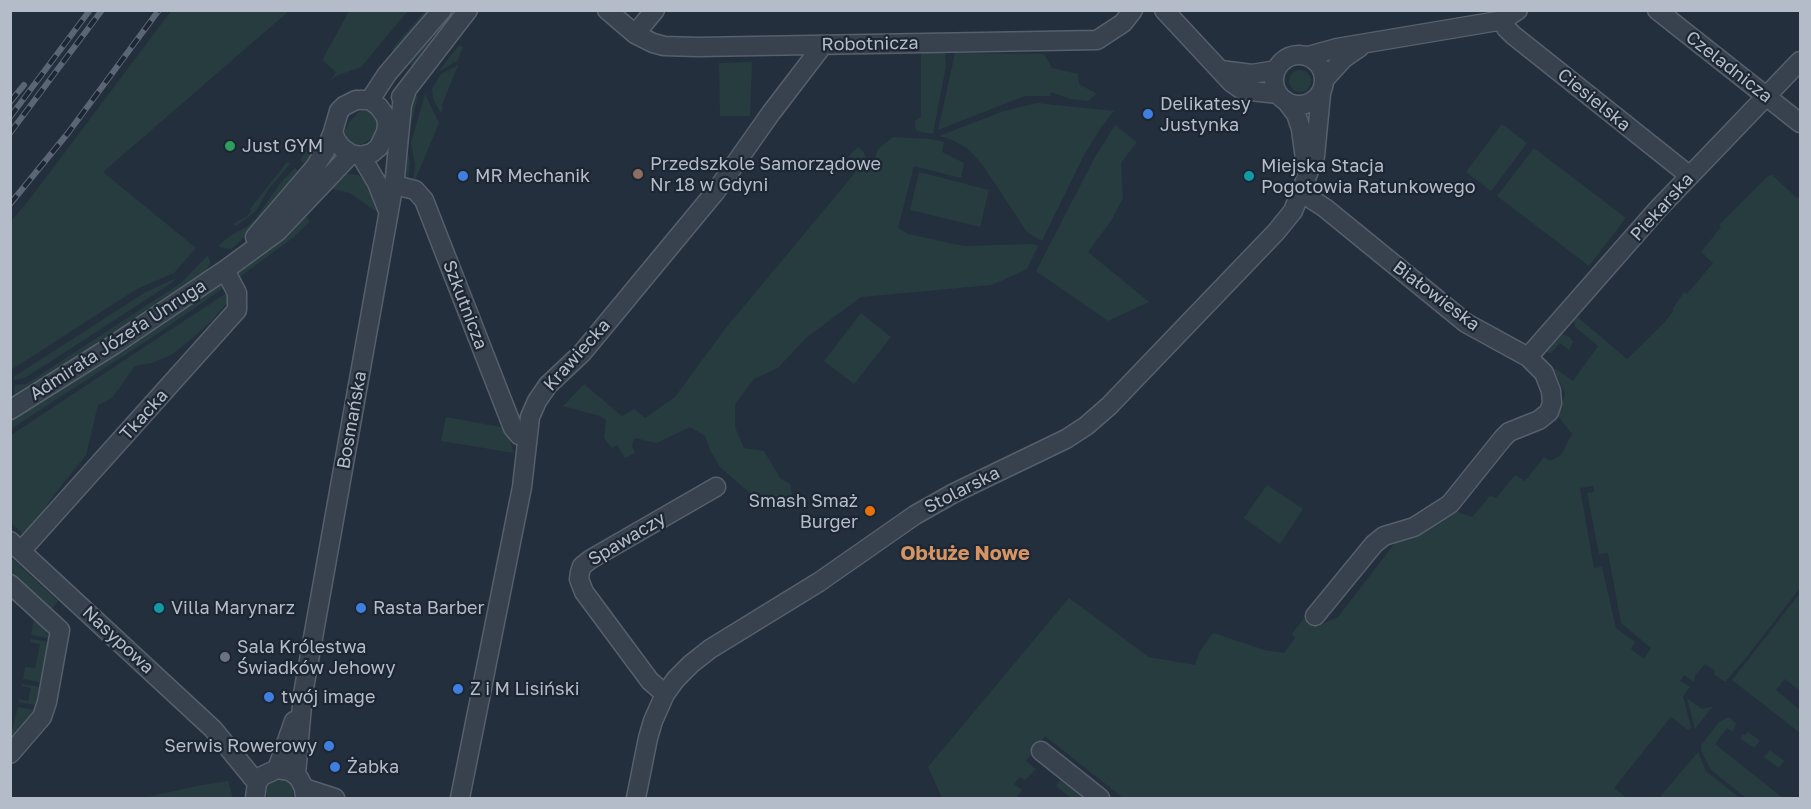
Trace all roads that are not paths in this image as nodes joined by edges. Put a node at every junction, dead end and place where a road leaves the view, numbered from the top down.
1 (442, 10) edge
2 (468, 10) edge
3 (607, 10) edge
4 (655, 10) edge
5 (1133, 10) edge
6 (1164, 10) edge
7 (1657, 10) edge
8 (1510, 15) edge
9 (635, 34) junction
10 (1367, 43) junction
11 (823, 45) junction
12 (1308, 56) junction
13 (1800, 61) edge
14 (1221, 70) junction
15 (1276, 70) junction
16 (1322, 87) junction
17 (407, 89) junction
18 (1767, 96) junction
19 (1282, 98) junction
20 (370, 100) junction
21 (386, 117) junction
22 (1800, 123) edge
23 (333, 132) junction
24 (379, 147) junction
25 (356, 155) junction
26 (1690, 176) junction
27 (1304, 187) junction
28 (393, 190) junction
29 (388, 214) junction
30 (225, 270) junction
31 (1528, 357) junction
32 (10, 410) edge
33 (526, 438) junction
34 (716, 487) dead end
35 (16, 546) edge
36 (10, 584) edge
37 (1315, 616) dead end
38 (303, 694) junction
39 (665, 694) junction
40 (1041, 751) dead end
41 (10, 754) edge
42 (265, 780) edge
43 (302, 787) edge
44 (335, 798) edge
45 (460, 798) edge
46 (636, 798) edge
47 (1100, 798) edge

1 - 20 street
2 - 17 street
3 - 9 street, Robotnicza
4 - 9 street
5 - 11 street, Robotnicza
6 - 14 street
7 - 18 street, Czeladnicza
8 - 10 street
8 - 26 street, Ciesielska
9 - 11 street, Robotnicza
10 - 12 street
10 - 16 street
11 - 33 street, Krawiecka
12 - 15 street
12 - 16 street
13 - 18 street, Piekarska
14 - 15 street
14 - 19 street
15 - 19 street
16 - 19 street
16 - 27 street, Stolarska
17 - 21 street
17 - 28 street
18 - 22 street, Czeladnicza
18 - 26 street, Piekarska
19 - 27 street
20 - 21 street
20 - 23 street
21 - 24 street
23 - 25 street
23 - 30 street, Admirała Józefa Unruga
24 - 25 street
24 - 28 street, Bosmańska
25 - 29 street
25 - 30 street, Admirała Józefa Unruga
26 - 31 street, Piekarska
27 - 31 street, Białowieska
27 - 39 street, Stolarska
28 - 29 street, Bosmańska
28 - 33 street, Szkutnicza
29 - 38 street, Bosmańska
30 - 32 street, Admirała Józefa Unruga
30 - 35 street, Tkacka
31 - 37 street, Białowieska
33 - 45 street, Krawiecka
34 - 39 street, Spawaczy
35 - 42 street, Nasypowa
36 - 41 street
38 - 42 street, Bosmańska
38 - 43 street, Bosmańska
39 - 46 street, Stolarska
40 - 47 street
42 - 43 street
43 - 44 street

